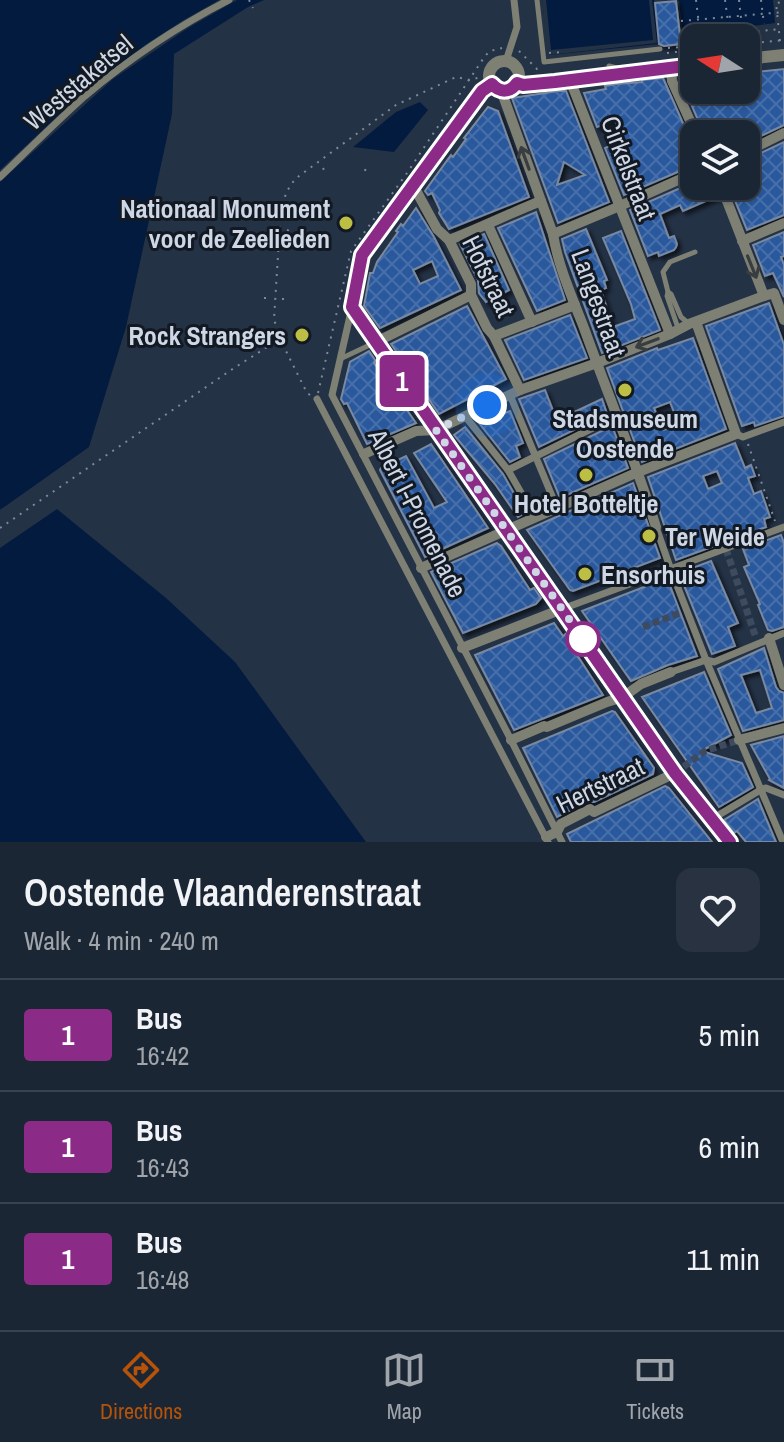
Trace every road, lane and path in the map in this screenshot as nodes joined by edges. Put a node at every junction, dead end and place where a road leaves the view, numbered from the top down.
1 (229, 0) edge
2 (249, 0) edge
3 (514, 0) edge
4 (537, 0) edge
5 (696, 0) edge
6 (725, 0) edge
7 (739, 0) edge
8 (761, 0) edge
9 (784, 2) edge
10 (253, 8) dead end
11 (784, 12) edge
12 (681, 21) dead end
13 (699, 24) edge
14 (728, 24) edge
15 (742, 24) edge
16 (764, 24) dead end
17 (779, 29) junction
18 (760, 31) edge
19 (782, 40) edge
20 (760, 42) edge
21 (680, 48) edge
22 (564, 52) dead end
23 (547, 54) dead end
24 (669, 54) junction
25 (784, 55) edge
26 (760, 58) edge
27 (680, 59) edge
28 (506, 61) junction
29 (652, 65) dead end
30 (609, 66) dead end
31 (570, 80) junction
32 (494, 83) junction
33 (517, 83) junction
34 (690, 120) edge
35 (784, 133) edge
36 (760, 145) edge
37 (0, 177) edge
38 (680, 179) edge
39 (413, 185) junction
40 (722, 200) edge
41 (541, 201) junction
42 (620, 206) junction
43 (784, 223) edge
44 (488, 225) junction
45 (553, 234) junction
46 (449, 240) junction
47 (742, 241) junction
48 (695, 252) dead end
49 (655, 274) junction
50 (670, 288) junction
51 (774, 293) edge
52 (471, 295) junction
53 (337, 304) dead end
54 (575, 305) junction
55 (352, 307) junction
56 (784, 320) edge
57 (532, 322) junction
58 (683, 327) junction
59 (494, 336) junction
60 (280, 339) junction
61 (376, 342) junction
62 (339, 360) junction
63 (597, 363) junction
64 (515, 392) junction
65 (317, 399) junction
66 (465, 416) junction
67 (617, 416) junction
68 (784, 422) edge
69 (436, 430) junction
70 (740, 435) junction
71 (364, 454) junction
72 (535, 457) junction
73 (350, 461) junction
74 (508, 470) junction
75 (638, 472) junction
76 (557, 508) junction
77 (535, 517) junction
78 (656, 527) joint
79 (0, 528) edge
80 (779, 529) edge
81 (506, 530) junction
82 (421, 568) junction
83 (671, 570) junction
84 (408, 574) junction
85 (562, 609) junction
86 (784, 633) edge
87 (761, 639) junction
88 (462, 648) junction
89 (449, 653) junction
90 (706, 660) junction
91 (671, 672) joint
92 (784, 685) edge
93 (623, 697) junction
94 (784, 728) edge
95 (515, 740) junction
96 (739, 740) junction
97 (497, 746) junction
98 (675, 773) junction
99 (762, 789) junction
100 (784, 795) edge
101 (711, 819) junction
102 (561, 834) edge
103 (547, 840) edge
104 (730, 842) edge
105 (783, 842) edge

1 - 37 street, Weststaketsel
2 - 10 path
3 - 28 street
4 - 24 lane
5 - 13 path
6 - 14 path
7 - 15 path
8 - 16 path
9 - 17 path
11 - 12 path, bridge
17 - 18 path
17 - 19 path
19 - 20 path
21 - 24 path
22 - 23 path
24 - 27 street
24 - 31 street
24 - 34 street
25 - 26 street
28 - 32 street
28 - 33 street
29 - 30 lane
31 - 33 street
31 - 42 street, Cirkelstraat
32 - 33 street
32 - 39 street, Albert I-Promenade
41 -> 32 street, Langestraat
32 - 60 path
35 - 36 street
38 - 42 street
39 - 46 street, Hofstraat
39 - 55 street, Albert I-Promenade
40 - 47 street
41 - 44 street
41 - 45 street, Langestraat
42 - 45 street
42 - 49 street, Cirkelstraat
43 - 47 street
44 - 46 street
44 - 57 street
45 - 54 street, Langestraat
46 - 52 street, Hofstraat
47 -> 51 street
48 - 49 lane
49 - 50 lane
49 - 58 street, Cirkelstraat
50 - 58 lane
50 - 58 lane
51 - 56 street
51 - 58 street
52 - 59 street, Hofstraat
52 - 61 street
53 - 65 path
54 - 57 street
54 - 63 street, Langestraat
55 - 61 street
55 - 62 street, Albert I-Promenade
57 - 59 street
58 -> 63 street
58 - 70 street, Cirkelstraat
59 - 64 street, Hofstraat
60 - 65 path
60 - 79 path
61 - 62 lane
61 - 69 street
62 - 71 street, Albert I-Promenade
63 - 64 street
63 - 67 street, Langestraat
64 - 66 street
64 - 72 street
65 - 73 street, Albert I-Promenade
66 - 69 street
66 - 74 street
67 - 72 street
67 - 75 street, Langestraat
68 - 70 street
69 - 71 street
69 - 81 street
70 - 75 street
70 - 80 path
71 - 73 street
71 - 82 street, Albert I-Promenade
72 - 74 street
72 - 76 street
73 - 84 street, Albert I-Promenade
74 - 77 street
75 - 76 street
75 - 78 street, Langestraat
76 - 77 street
77 - 81 street
78 - 83 street, Langestraat
80 - 83 street
81 - 82 street
81 - 85 street
82 - 84 street
82 - 88 street, Albert I-Promenade
83 - 85 street
83 - 90 street, Langestraat
84 - 89 street, Albert I-Promenade
85 - 88 street
85 - 93 street
86 - 87 street
87 - 90 street
87 - 92 street
88 - 89 street
88 - 95 street, Albert I-Promenade
89 - 97 street, Albert I-Promenade
90 - 91 street
90 - 96 street, Langestraat
91 - 93 street
93 - 95 street
93 - 98 street
94 - 96 street
95 - 97 street
95 - 102 street, Albert I-Promenade
96 - 99 street, Langestraat
97 - 103 street, Albert I-Promenade
98 - 101 street
98 - 102 street, Hertstraat
99 - 100 street
99 - 101 street
99 - 105 street, Langestraat
101 - 104 street
102 - 103 street, Hertstraat

